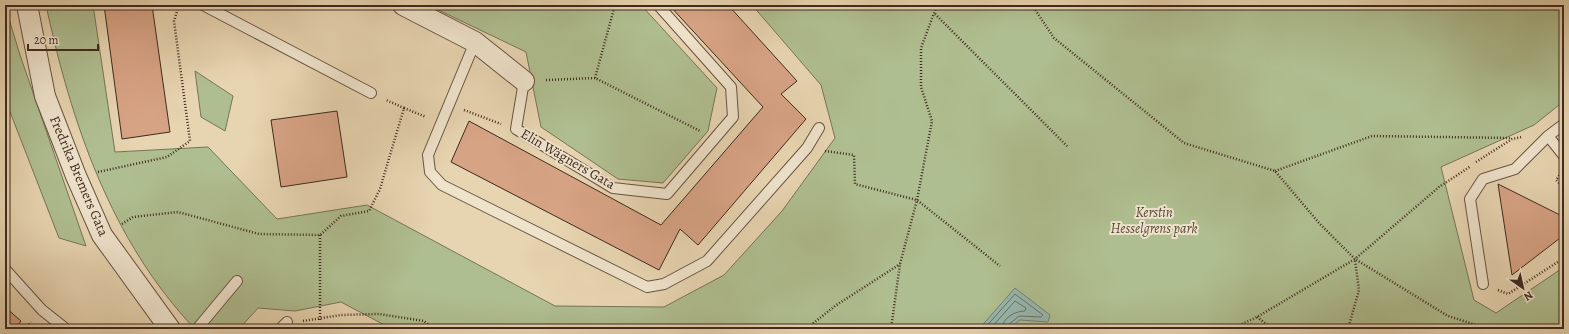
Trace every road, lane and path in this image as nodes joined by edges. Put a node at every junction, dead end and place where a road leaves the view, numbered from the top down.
1 (26, 5) edge
2 (179, 5) edge
3 (203, 5) edge
4 (403, 5) edge
5 (615, 5) edge
6 (658, 5) edge
7 (938, 5) edge
8 (1032, 5) edge
9 (935, 14) junction
10 (475, 42) junction
11 (595, 78) junction
12 (524, 81) junction
13 (371, 93) joint
14 (449, 104) junction
15 (404, 108) junction
16 (441, 122) junction
17 (1564, 124) edge
18 (819, 128) dead end
19 (516, 130) junction
20 (1551, 134) junction
21 (1512, 138) junction
22 (715, 139) junction
23 (1068, 147) dead end
24 (807, 148) junction
25 (1564, 156) edge
26 (1275, 170) junction
27 (1564, 170) edge
28 (76, 176) junction
29 (1564, 188) edge
30 (917, 200) junction
31 (102, 235) junction
32 (320, 235) junction
33 (1564, 258) edge
34 (1355, 259) junction
35 (900, 264) junction
36 (1000, 266) dead end
37 (5, 269) edge
38 (237, 281) dead end
39 (1483, 284) joint
40 (1257, 317) junction
41 (320, 320) junction
42 (283, 326) edge
43 (66, 329) edge
44 (170, 329) edge
45 (197, 329) edge
46 (434, 329) edge
47 (806, 329) edge
48 (891, 329) edge
49 (1231, 329) edge
50 (1273, 329) edge
51 (1348, 329) edge
52 (1489, 329) edge

1 - 28 street, Fredrika Bremers Gata
2 - 28 path
3 - 13 lane
4 - 10 street
5 - 11 path
6 - 22 lane, Elin Wägners Gata
7 - 9 path
8 - 26 path
9 - 23 path
9 - 30 path
10 - 12 street
10 - 14 lane
11 - 12 path
11 - 22 path
12 - 19 lane, Elin Wägners Gata
13 - 15 path
14 - 16 lane
14 - 19 path
15 - 16 path
15 - 32 path
16 - 24 lane
17 - 20 lane
18 - 24 lane
19 - 22 lane, Elin Wägners Gata
20 - 21 path
20 - 25 lane
20 - 39 lane
21 - 26 path
21 - 34 path
24 - 30 path
26 - 34 path
27 - 29 path
28 - 31 street, Fredrika Bremers Gata
30 - 35 path
30 - 36 path
31 - 32 path
31 - 44 street, Fredrika Bremers Gata
32 - 41 path
33 - 39 path
34 - 40 path
34 - 51 path
34 - 52 path
35 - 47 path
35 - 48 path
37 - 43 lane
38 - 45 lane
40 - 49 path
40 - 50 path
41 - 42 path
41 - 46 path

